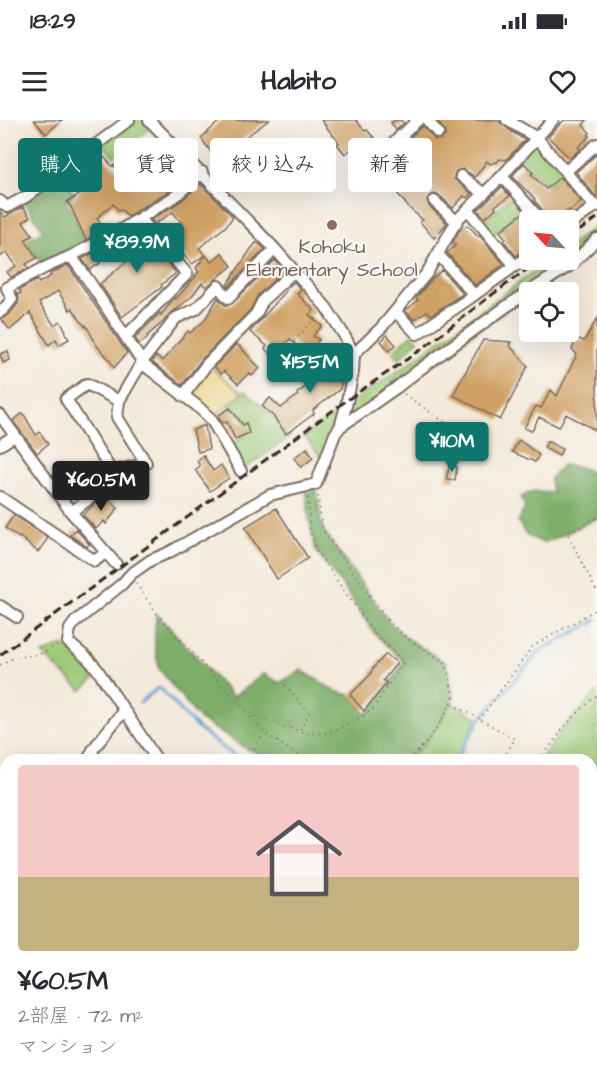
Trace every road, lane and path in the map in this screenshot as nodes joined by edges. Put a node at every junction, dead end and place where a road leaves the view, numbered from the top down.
1 (129, 120) edge
2 (149, 120) edge
3 (428, 120) edge
4 (507, 120) edge
5 (553, 120) edge
6 (415, 121) edge
7 (438, 133) dead end
8 (400, 136) edge
9 (537, 138) junction
10 (597, 144) edge
11 (566, 171) junction
12 (202, 172) junction
13 (461, 176) dead end
14 (502, 176) junction
15 (483, 194) junction
16 (434, 201) dead end
17 (2, 205) edge
18 (596, 206) edge
19 (468, 210) junction
20 (532, 210) edge
21 (140, 218) junction
22 (579, 218) edge
23 (457, 222) junction
24 (597, 239) edge
25 (275, 249) junction
26 (438, 254) junction
27 (71, 256) junction
28 (519, 263) edge
29 (515, 266) junction
30 (294, 271) junction
31 (474, 295) junction
32 (326, 307) junction
33 (395, 311) junction
34 (0, 312) edge
35 (126, 336) junction
36 (294, 341) dead end
37 (354, 354) junction
38 (142, 362) junction
39 (396, 388) junction
40 (183, 396) junction
41 (118, 401) junction
42 (0, 415) edge
43 (449, 425) dead end
44 (340, 427) junction
45 (14, 436) junction
46 (0, 445) edge
47 (241, 471) dead end
48 (112, 472) junction
49 (311, 485) junction
50 (0, 497) edge
51 (71, 512) junction
52 (597, 518) edge
53 (106, 552) junction
54 (116, 564) dead end
55 (131, 574) junction
56 (597, 592) edge
57 (0, 606) edge
58 (597, 609) edge
59 (17, 617) dead end
60 (68, 642) junction
61 (0, 665) edge
62 (285, 685) dead end
63 (597, 696) edge
64 (451, 703) junction
65 (244, 709) junction
66 (124, 711) junction
67 (480, 719) junction
68 (300, 731) junction
69 (265, 733) junction
70 (254, 749) dead end
71 (91, 754) edge
72 (153, 754) edge
73 (296, 754) edge
74 (414, 754) edge
75 (506, 754) edge
76 (544, 754) edge

1 - 17 street
2 - 12 street
3 - 7 street
4 - 9 street
5 - 9 street
6 - 8 street
9 - 11 street
9 - 14 street
10 - 11 street
11 - 18 street
12 - 21 street
12 - 25 street
13 - 15 street
14 - 15 street
14 - 20 street
15 - 19 street
16 - 23 street
18 - 22 street
19 - 23 street
19 - 29 street
21 - 27 street
21 - 35 street
23 - 26 street
24 - 39 street
25 - 30 street
25 - 38 street
26 - 31 street
26 - 33 street
27 - 34 street
27 - 35 street
28 - 29 street
29 - 31 street
30 - 32 street
30 - 40 street
31 - 33 street
32 - 36 path
32 - 37 street
33 - 37 street
35 - 38 street
37 - 44 street
38 - 40 street
38 - 41 street
39 - 43 path
39 - 44 street
40 - 47 street
41 - 48 street
41 - 48 street
42 - 45 street
44 - 49 street
45 - 46 street
45 - 51 street
48 - 51 street
49 - 55 street
49 - 64 path
49 - 68 path
50 - 53 street
51 - 53 street
52 - 56 path
53 - 54 street
55 - 60 street
55 - 65 path
57 - 59 street
58 - 67 path
60 - 61 path
60 - 66 street
62 - 68 path
63 - 76 path
64 - 67 path
64 - 74 path
65 - 68 path
65 - 69 path
66 - 71 street
66 - 72 street
67 - 75 path
69 - 70 path
69 - 73 path

